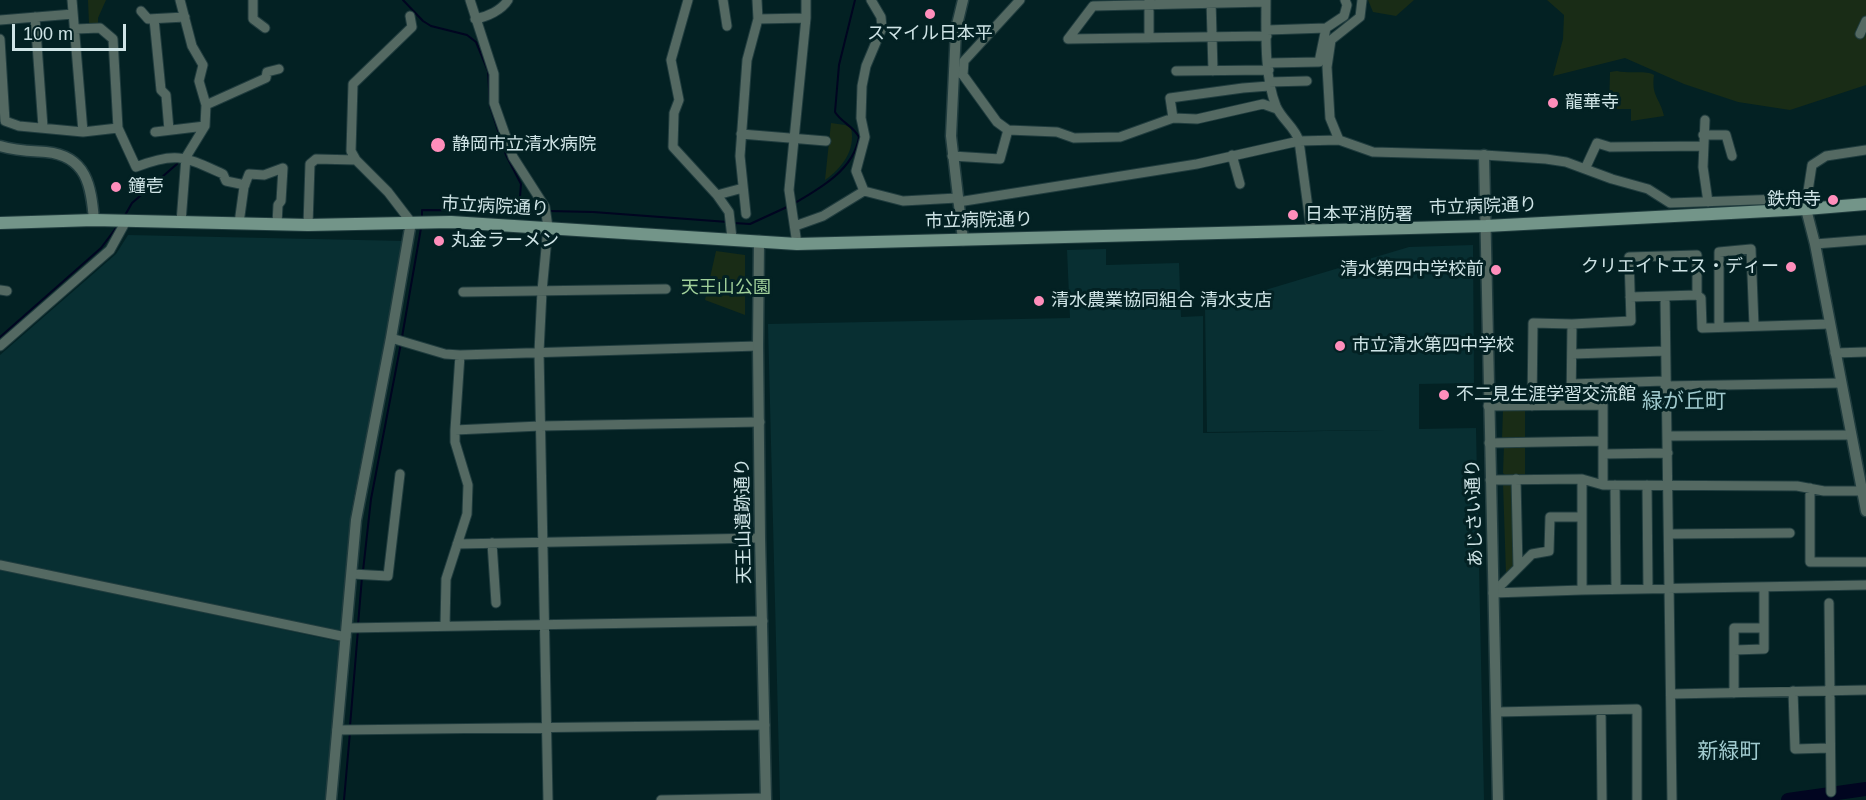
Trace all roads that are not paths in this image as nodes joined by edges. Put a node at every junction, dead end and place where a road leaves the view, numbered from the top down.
1 (72, 0) edge
2 (180, 0) edge
3 (253, 0) edge
4 (470, 0) edge
5 (508, 0) edge
6 (688, 0) edge
7 (723, 0) edge
8 (757, 0) edge
9 (806, 0) edge
10 (871, 0) edge
11 (963, 0) edge
12 (1020, 0) edge
13 (1346, 0) edge
14 (1362, 0) edge
15 (1266, 1) edge
16 (1149, 2) edge
17 (1211, 2) edge
18 (141, 11) dead end
19 (74, 14) junction
20 (410, 16) dead end
21 (35, 17) junction
22 (185, 17) junction
23 (806, 18) junction
24 (154, 19) junction
25 (475, 19) junction
26 (758, 19) junction
27 (0, 20) edge
28 (1866, 21) edge
29 (726, 26) dead end
30 (265, 28) dead end
31 (1326, 28) junction
32 (75, 29) junction
33 (1267, 33) junction
34 (1860, 34) dead end
35 (1212, 37) junction
36 (1149, 38) junction
37 (0, 39) edge
38 (1268, 66) junction
39 (279, 69) dead end
40 (1176, 71) dead end
41 (1212, 71) junction
42 (959, 72) junction
43 (1307, 81) dead end
44 (1269, 84) junction
45 (2, 104) edge
46 (206, 105) junction
47 (1277, 108) junction
48 (1173, 118) junction
49 (1705, 120) dead end
50 (206, 126) junction
51 (43, 127) junction
52 (118, 128) junction
53 (169, 130) junction
54 (1008, 130) junction
55 (83, 132) junction
56 (154, 132) dead end
57 (741, 134) junction
58 (1703, 135) junction
59 (795, 139) junction
60 (1338, 140) junction
61 (826, 141) dead end
62 (1299, 141) junction
63 (0, 146) edge
64 (1703, 146) junction
65 (1866, 150) edge
66 (1232, 154) junction
67 (1484, 155) junction
68 (952, 156) junction
69 (1732, 156) dead end
70 (186, 157) junction
71 (356, 160) junction
72 (1585, 169) junction
73 (1239, 184) dead end
74 (245, 185) junction
75 (743, 188) junction
76 (864, 191) junction
77 (717, 195) junction
78 (958, 200) junction
79 (1708, 202) junction
80 (1866, 204) edge
81 (1806, 205) junction
82 (746, 214) dead end
83 (94, 220) junction
84 (126, 221) junction
85 (0, 222) edge
86 (181, 222) junction
87 (411, 222) junction
88 (239, 223) junction
89 (277, 224) junction
90 (308, 225) junction
91 (1486, 225) junction
92 (795, 226) junction
93 (548, 227) junction
94 (1311, 230) junction
95 (732, 238) junction
96 (963, 240) junction
97 (1866, 240) edge
98 (759, 241) junction
99 (797, 244) junction
100 (1815, 244) junction
101 (666, 289) dead end
102 (542, 291) junction
103 (463, 292) dead end
104 (1697, 295) junction
105 (1630, 297) junction
106 (1665, 297) junction
107 (1572, 324) junction
108 (1830, 324) junction
109 (1754, 326) junction
110 (1719, 327) junction
111 (391, 338) junction
112 (0, 346) edge
113 (758, 346) junction
114 (1665, 351) junction
115 (1866, 351) edge
116 (539, 352) junction
117 (1835, 353) junction
118 (1572, 354) junction
119 (460, 355) junction
120 (1841, 382) junction
121 (1571, 384) junction
122 (1665, 384) junction
123 (1571, 405) junction
124 (1488, 406) junction
125 (1532, 406) junction
126 (760, 422) junction
127 (540, 426) junction
128 (455, 430) junction
129 (1851, 435) junction
130 (1667, 436) junction
131 (1603, 441) junction
132 (1489, 443) junction
133 (1668, 453) junction
134 (1603, 454) junction
135 (1861, 461) edge
136 (400, 474) dead end
137 (1516, 479) junction
138 (1582, 479) junction
139 (1490, 480) junction
140 (1603, 485) junction
141 (1615, 485) junction
142 (1647, 485) junction
143 (1668, 486) junction
144 (1810, 488) junction
145 (1862, 490) junction
146 (1866, 511) edge
147 (1582, 517) junction
148 (1790, 533) dead end
149 (1669, 534) junction
150 (760, 538) junction
151 (492, 543) junction
152 (542, 543) junction
153 (457, 544) junction
154 (1866, 562) edge
155 (0, 565) edge
156 (1518, 568) junction
157 (352, 574) junction
158 (1866, 585) edge
159 (1764, 587) junction
160 (1616, 589) junction
161 (1648, 589) junction
162 (1671, 589) junction
163 (1582, 590) junction
164 (1493, 593) junction
165 (496, 603) dead end
166 (1829, 603) dead end
167 (763, 621) junction
168 (543, 624) junction
169 (445, 626) junction
170 (1764, 628) junction
171 (347, 632) junction
172 (1734, 650) junction
173 (1866, 690) edge
174 (1793, 691) junction
175 (1828, 691) junction
176 (1734, 693) junction
177 (1671, 694) junction
178 (1601, 710) junction
179 (1496, 712) junction
180 (765, 725) junction
181 (546, 726) junction
182 (337, 730) junction
183 (1830, 748) junction
184 (1831, 792) dead end
185 (766, 799) edge
186 (331, 800) edge
187 (548, 800) edge
188 (661, 800) edge
189 (1498, 800) edge
190 (1602, 800) edge
191 (1637, 800) edge
192 (1672, 800) edge

1 - 19 street
2 - 22 street
3 - 30 street
4 - 25 street
5 - 25 street
6 - 77 street
7 - 29 street
8 - 26 street
9 - 23 street
10 - 76 street
11 - 42 street
12 - 42 street
13 - 31 street
14 - 60 street
15 - 17 street
15 - 33 street
16 - 17 street
16 - 36 street
16 - 36 street
17 - 35 street
18 - 24 street
19 - 21 street
19 - 32 street
20 - 71 street
21 - 27 street
21 - 51 street
22 - 24 street
22 - 46 street
23 - 26 street
23 - 59 street
24 - 53 street
25 - 93 street
26 - 57 street
28 - 34 street
31 - 33 street
31 - 38 street
32 - 52 street
32 - 55 street
33 - 35 street
33 - 38 street
35 - 36 street
35 - 41 street
37 - 45 street
38 - 41 street
38 - 44 street
39 - 46 street
40 - 41 street
42 - 54 street
42 - 68 street
43 - 44 street
44 - 47 street
44 - 48 street
45 - 51 street
46 - 50 street
47 - 48 street
47 - 62 street
48 - 54 street
49 - 58 street
50 - 53 street
50 - 70 street
51 - 55 street
52 - 55 street
52 - 70 street
53 - 56 street
54 - 68 street
57 - 59 street
57 - 75 street
58 - 64 street
58 - 69 street
59 - 61 street
59 - 92 street
60 - 62 street
60 - 67 street
62 - 66 street
62 - 94 street
63 - 83 street
64 - 72 street
64 - 79 street
65 - 81 street
66 - 73 street
66 - 78 street
67 - 72 street
67 - 91 street, あじさい通り
68 - 78 street
70 - 74 street
70 - 86 street
71 - 87 street
71 - 90 street
72 - 79 street
74 - 88 street
74 - 89 street
75 - 77 street
75 - 82 street
76 - 78 street
76 - 92 street
77 - 95 street
78 - 96 street
79 - 81 street
80 - 81 main road, 市立病院通り
81 - 91 main road, 市立病院通り
81 - 100 street
83 - 84 main road, 市立病院通り
83 - 85 main road, 市立病院通り
84 - 86 main road, 市立病院通り
84 - 112 street
86 - 88 main road, 市立病院通り
87 - 90 main road, 市立病院通り
87 - 93 main road, 市立病院通り
87 - 111 street
88 - 89 main road, 市立病院通り
89 - 90 main road, 市立病院通り
91 - 94 main road, 市立病院通り
91 - 124 street, あじさい通り
92 - 99 street
93 - 95 main road, 市立病院通り
93 - 102 street
94 - 96 main road, 市立病院通り
95 - 98 main road, 市立病院通り
96 - 99 main road, 市立病院通り
97 - 100 street
98 - 99 main road, 市立病院通り
98 - 113 street, 天王山遺跡通り
100 - 108 street
101 - 102 street
102 - 103 street
102 - 116 street
104 - 105 street
104 - 106 street
104 - 110 street
105 - 106 street
105 - 107 street
106 - 114 street
107 - 118 street
107 - 125 street
108 - 109 street
108 - 117 street
109 - 110 street
109 - 110 street
111 - 119 street
111 - 157 street
113 - 116 street
113 - 126 street, 天王山遺跡通り
114 - 118 street
114 - 122 street
115 - 117 street
116 - 119 street
116 - 127 street
117 - 120 street
118 - 121 street
119 - 128 street
120 - 122 street
120 - 129 street
121 - 122 street
121 - 123 street
122 - 130 street
123 - 125 street
123 - 131 street
124 - 125 street
124 - 132 street, あじさい通り
126 - 127 street
126 - 150 street, 天王山遺跡通り
127 - 128 street
127 - 152 street
128 - 153 street
129 - 130 street
129 - 135 street
130 - 133 street
131 - 132 street
131 - 134 street
132 - 139 street, あじさい通り
133 - 134 street
133 - 143 street
134 - 140 street
135 - 145 street
136 - 157 street
137 - 138 street
137 - 139 street
137 - 156 street
138 - 140 street
138 - 147 street
139 - 164 street, あじさい通り
140 - 141 street
141 - 142 street
141 - 160 street
142 - 143 street
142 - 161 street
143 - 144 street
143 - 149 street
144 - 145 street
144 - 154 street
145 - 146 street
147 - 156 street
147 - 163 street
148 - 149 street
149 - 162 street
150 - 152 street
150 - 167 street, 天王山遺跡通り
151 - 152 street
151 - 153 street
151 - 165 street
152 - 168 street
153 - 169 street
155 - 171 street
156 - 164 street
157 - 171 street
158 - 159 street
159 - 162 street
159 - 170 street
160 - 161 street
160 - 163 street
161 - 162 street
162 - 177 street
163 - 164 street
164 - 179 street, あじさい通り
166 - 175 street
167 - 168 street
167 - 180 street, 天王山遺跡通り
168 - 169 street
168 - 181 street
169 - 171 street
170 - 172 street
170 - 172 street
171 - 182 street
172 - 176 street
173 - 175 street
174 - 175 street
174 - 176 street
174 - 183 street
175 - 183 street
176 - 177 street
177 - 192 street
178 - 179 street
178 - 190 street
178 - 191 street
179 - 189 street, あじさい通り
180 - 181 street
180 - 185 street, 天王山遺跡通り
181 - 182 street
181 - 187 street
182 - 186 street
183 - 184 street
185 - 188 street

